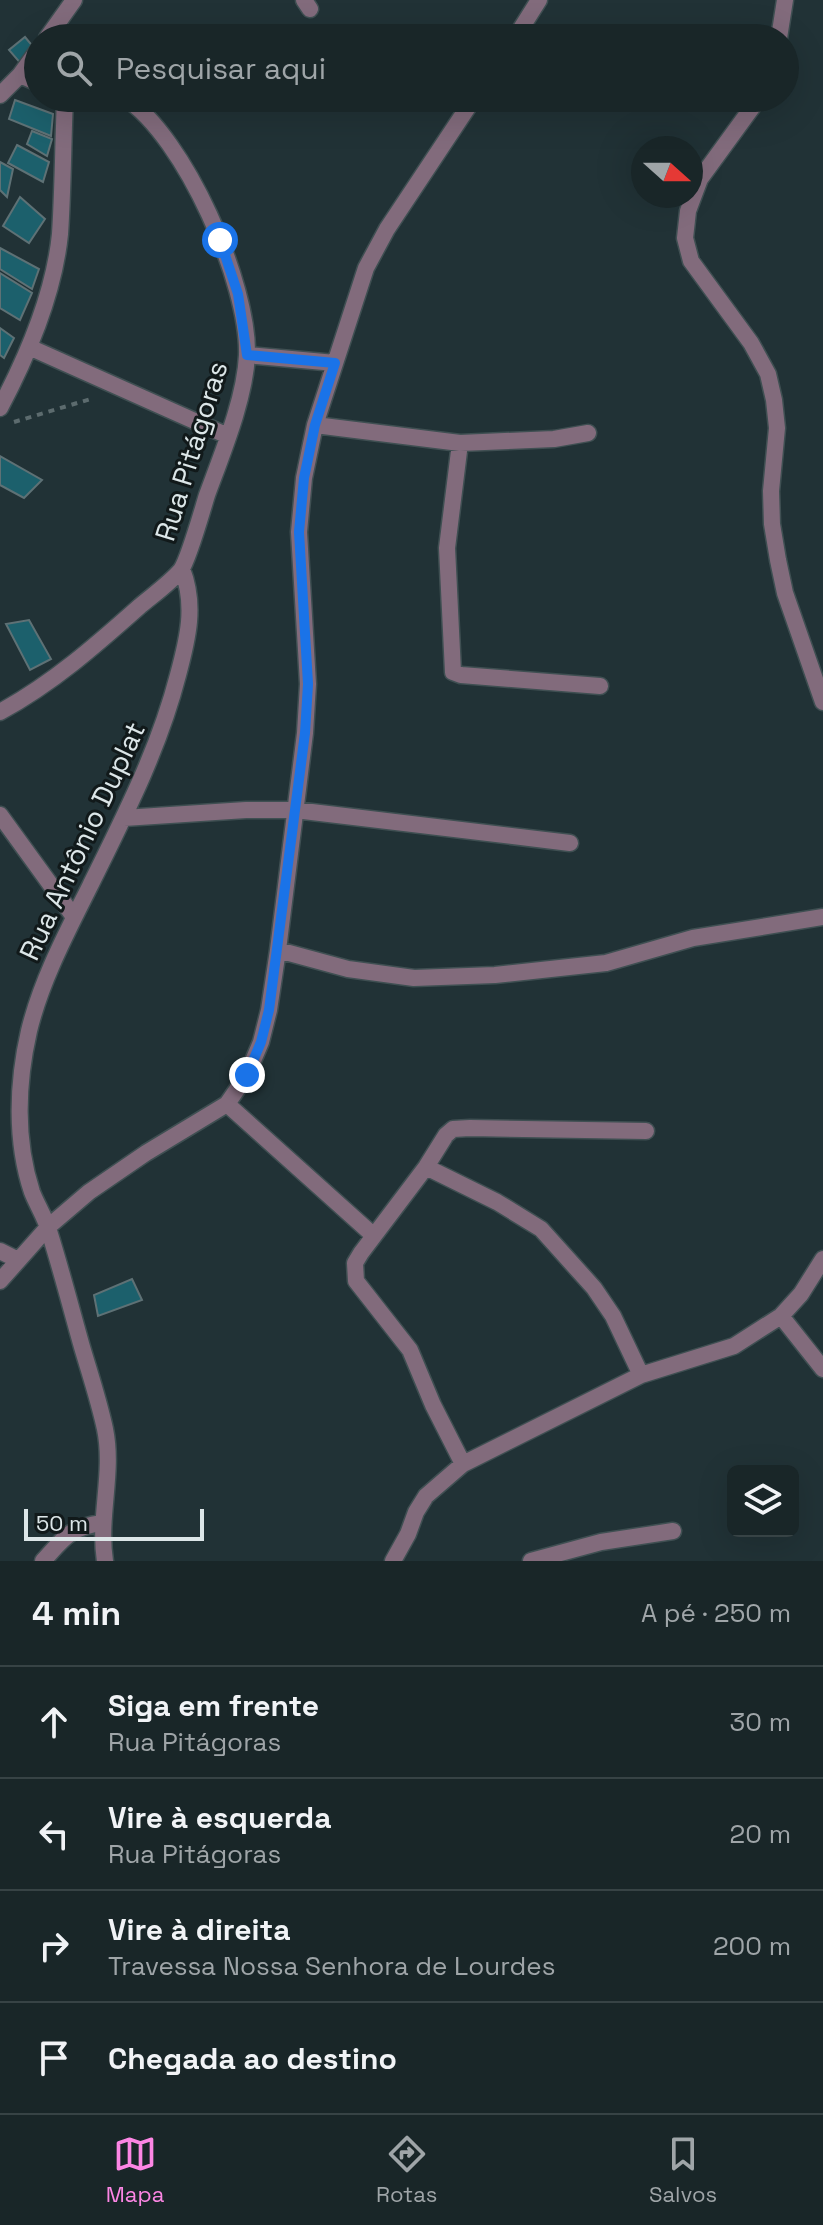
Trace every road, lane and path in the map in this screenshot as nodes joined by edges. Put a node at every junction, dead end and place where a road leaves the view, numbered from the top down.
1 (74, 0) edge
2 (539, 0) edge
3 (785, 0) edge
4 (57, 24) edge
5 (524, 24) edge
6 (781, 24) edge
7 (24, 69) edge
8 (20, 75) junction
9 (24, 77) edge
10 (0, 95) edge
11 (64, 112) edge
12 (142, 112) edge
13 (465, 112) edge
14 (749, 112) edge
15 (29, 347) junction
16 (247, 355) junction
17 (335, 363) junction
18 (123, 390) junction
19 (0, 408) edge
20 (14, 422) dead end
21 (315, 425) junction
22 (588, 433) dead end
23 (228, 436) junction
24 (460, 443) junction
25 (182, 569) junction
26 (600, 686) dead end
27 (823, 702) edge
28 (0, 712) edge
29 (295, 810) junction
30 (0, 815) edge
31 (124, 818) junction
32 (570, 843) dead end
33 (74, 917) junction
34 (823, 917) edge
35 (278, 950) junction
36 (227, 1104) junction
37 (646, 1131) dead end
38 (426, 1167) junction
39 (48, 1227) junction
40 (373, 1235) junction
41 (0, 1251) edge
42 (823, 1259) edge
43 (18, 1260) junction
44 (0, 1281) edge
45 (781, 1316) junction
46 (823, 1369) edge
47 (641, 1375) junction
48 (463, 1464) junction
49 (102, 1523) junction
50 (673, 1531) dead end
51 (43, 1561) edge
52 (105, 1561) edge
53 (393, 1561) edge
54 (531, 1561) edge

1 - 4 street
2 - 5 street
3 - 6 street
7 - 8 street
8 - 9 street
8 - 10 street
11 - 15 street
12 - 16 street, Rua Pitágoras
13 - 17 street
14 - 27 street
15 - 18 street
15 - 19 street
16 - 17 street, Rua Pitágoras
16 - 23 street, Rua Pitágoras
17 - 21 street
18 - 20 path
18 - 23 street
21 - 24 street
21 - 29 street
22 - 24 street
23 - 25 street, Rua Pitágoras
24 - 26 street
25 - 28 street, Rua Pitágoras
25 - 31 street, Rua Antônio Duplat
29 - 31 street
29 - 32 street
29 - 35 street
30 - 33 street
31 - 33 street, Rua Antônio Duplat
33 - 39 street, Rua Antônio Duplat
34 - 35 street
35 - 36 street
36 - 39 street
36 - 40 street
37 - 38 street
38 - 40 street
38 - 47 street
39 - 43 street
39 - 49 street, Rua Antônio Duplat
40 - 48 street
41 - 43 street
42 - 45 street
43 - 44 street
45 - 46 street
45 - 47 street
47 - 48 street
48 - 53 street
49 - 51 street
49 - 52 street, Rua Antônio Duplat
50 - 54 street

